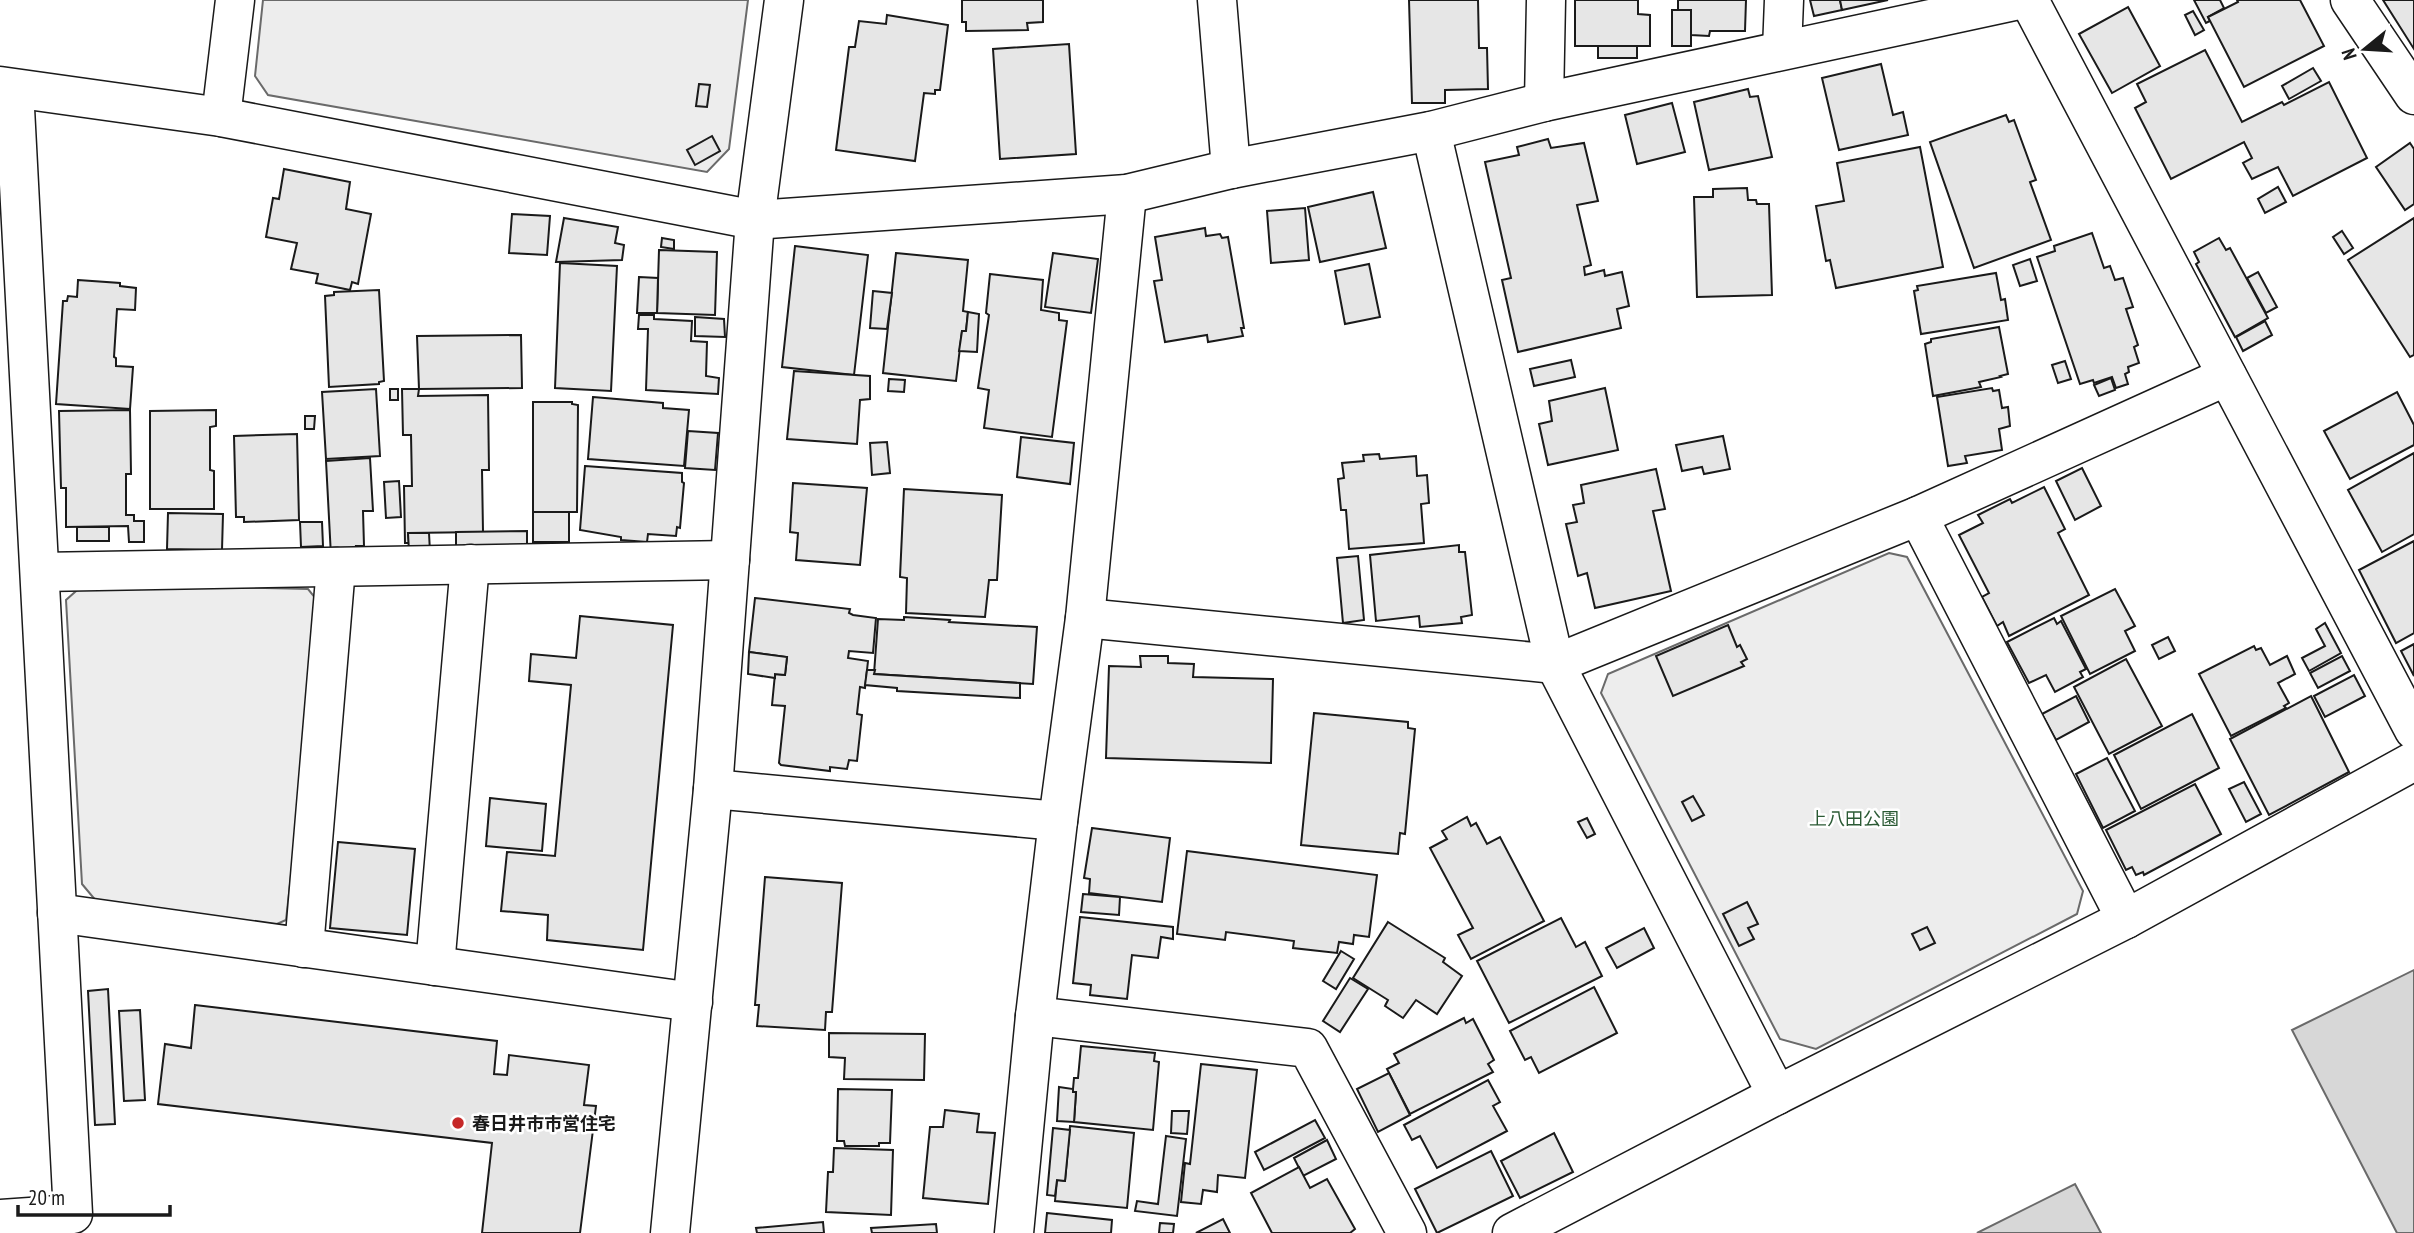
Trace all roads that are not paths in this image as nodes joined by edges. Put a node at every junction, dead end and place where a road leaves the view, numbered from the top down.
1 (235, 0) edge
2 (784, 0) edge
3 (1217, 0) edge
4 (1546, 0) edge
5 (1783, 0) edge
6 (2019, 0) edge
7 (2029, 0) edge
8 (2350, 0) edge
9 (1782, 50) junction
10 (7, 88) edge
11 (2414, 95) edge
12 (1544, 102) junction
13 (221, 117) junction
14 (1431, 131) junction
15 (1231, 169) junction
16 (1127, 194) junction
17 (755, 220) junction
18 (2227, 376) junction
19 (17, 460) edge
20 (1918, 516) junction
21 (730, 560) junction
22 (470, 564) junction
23 (336, 567) junction
24 (40, 572) junction
25 (1085, 618) junction
26 (1555, 664) junction
27 (2414, 730) edge
28 (2414, 761) edge
29 (712, 789) junction
30 (1058, 821) junction
31 (57, 913) junction
32 (2126, 919) junction
33 (304, 948) junction
34 (435, 966) junction
35 (694, 1002) junction
36 (1035, 1016) junction
37 (1777, 1095) junction
38 (0, 1219) edge
39 (670, 1233) edge
40 (1014, 1233) edge
41 (1407, 1233) edge
42 (1512, 1233) edge

1 - 13 street
2 - 17 street
3 - 15 street
4 - 12 street
5 - 9 street
6 - 9 street
7 - 18 street
8 - 11 street
9 - 12 street
10 - 13 street
10 - 19 street
12 - 14 street
13 - 17 street
14 - 15 street
14 - 26 street
15 - 16 street
16 - 17 street
16 - 25 street
17 - 21 street
18 - 20 street
18 - 27 street
19 - 24 street
20 - 26 street
20 - 32 street
21 - 22 street
21 - 29 street
22 - 23 street
22 - 34 street
23 - 24 street
23 - 33 street
24 - 31 street
25 - 26 street
25 - 30 street
26 - 37 street
28 - 32 street
29 - 30 street
29 - 35 street
30 - 36 street
31 - 33 street
31 - 38 street
32 - 37 street
33 - 34 street
34 - 35 street
35 - 39 street
36 - 40 street
36 - 41 street
37 - 42 street

